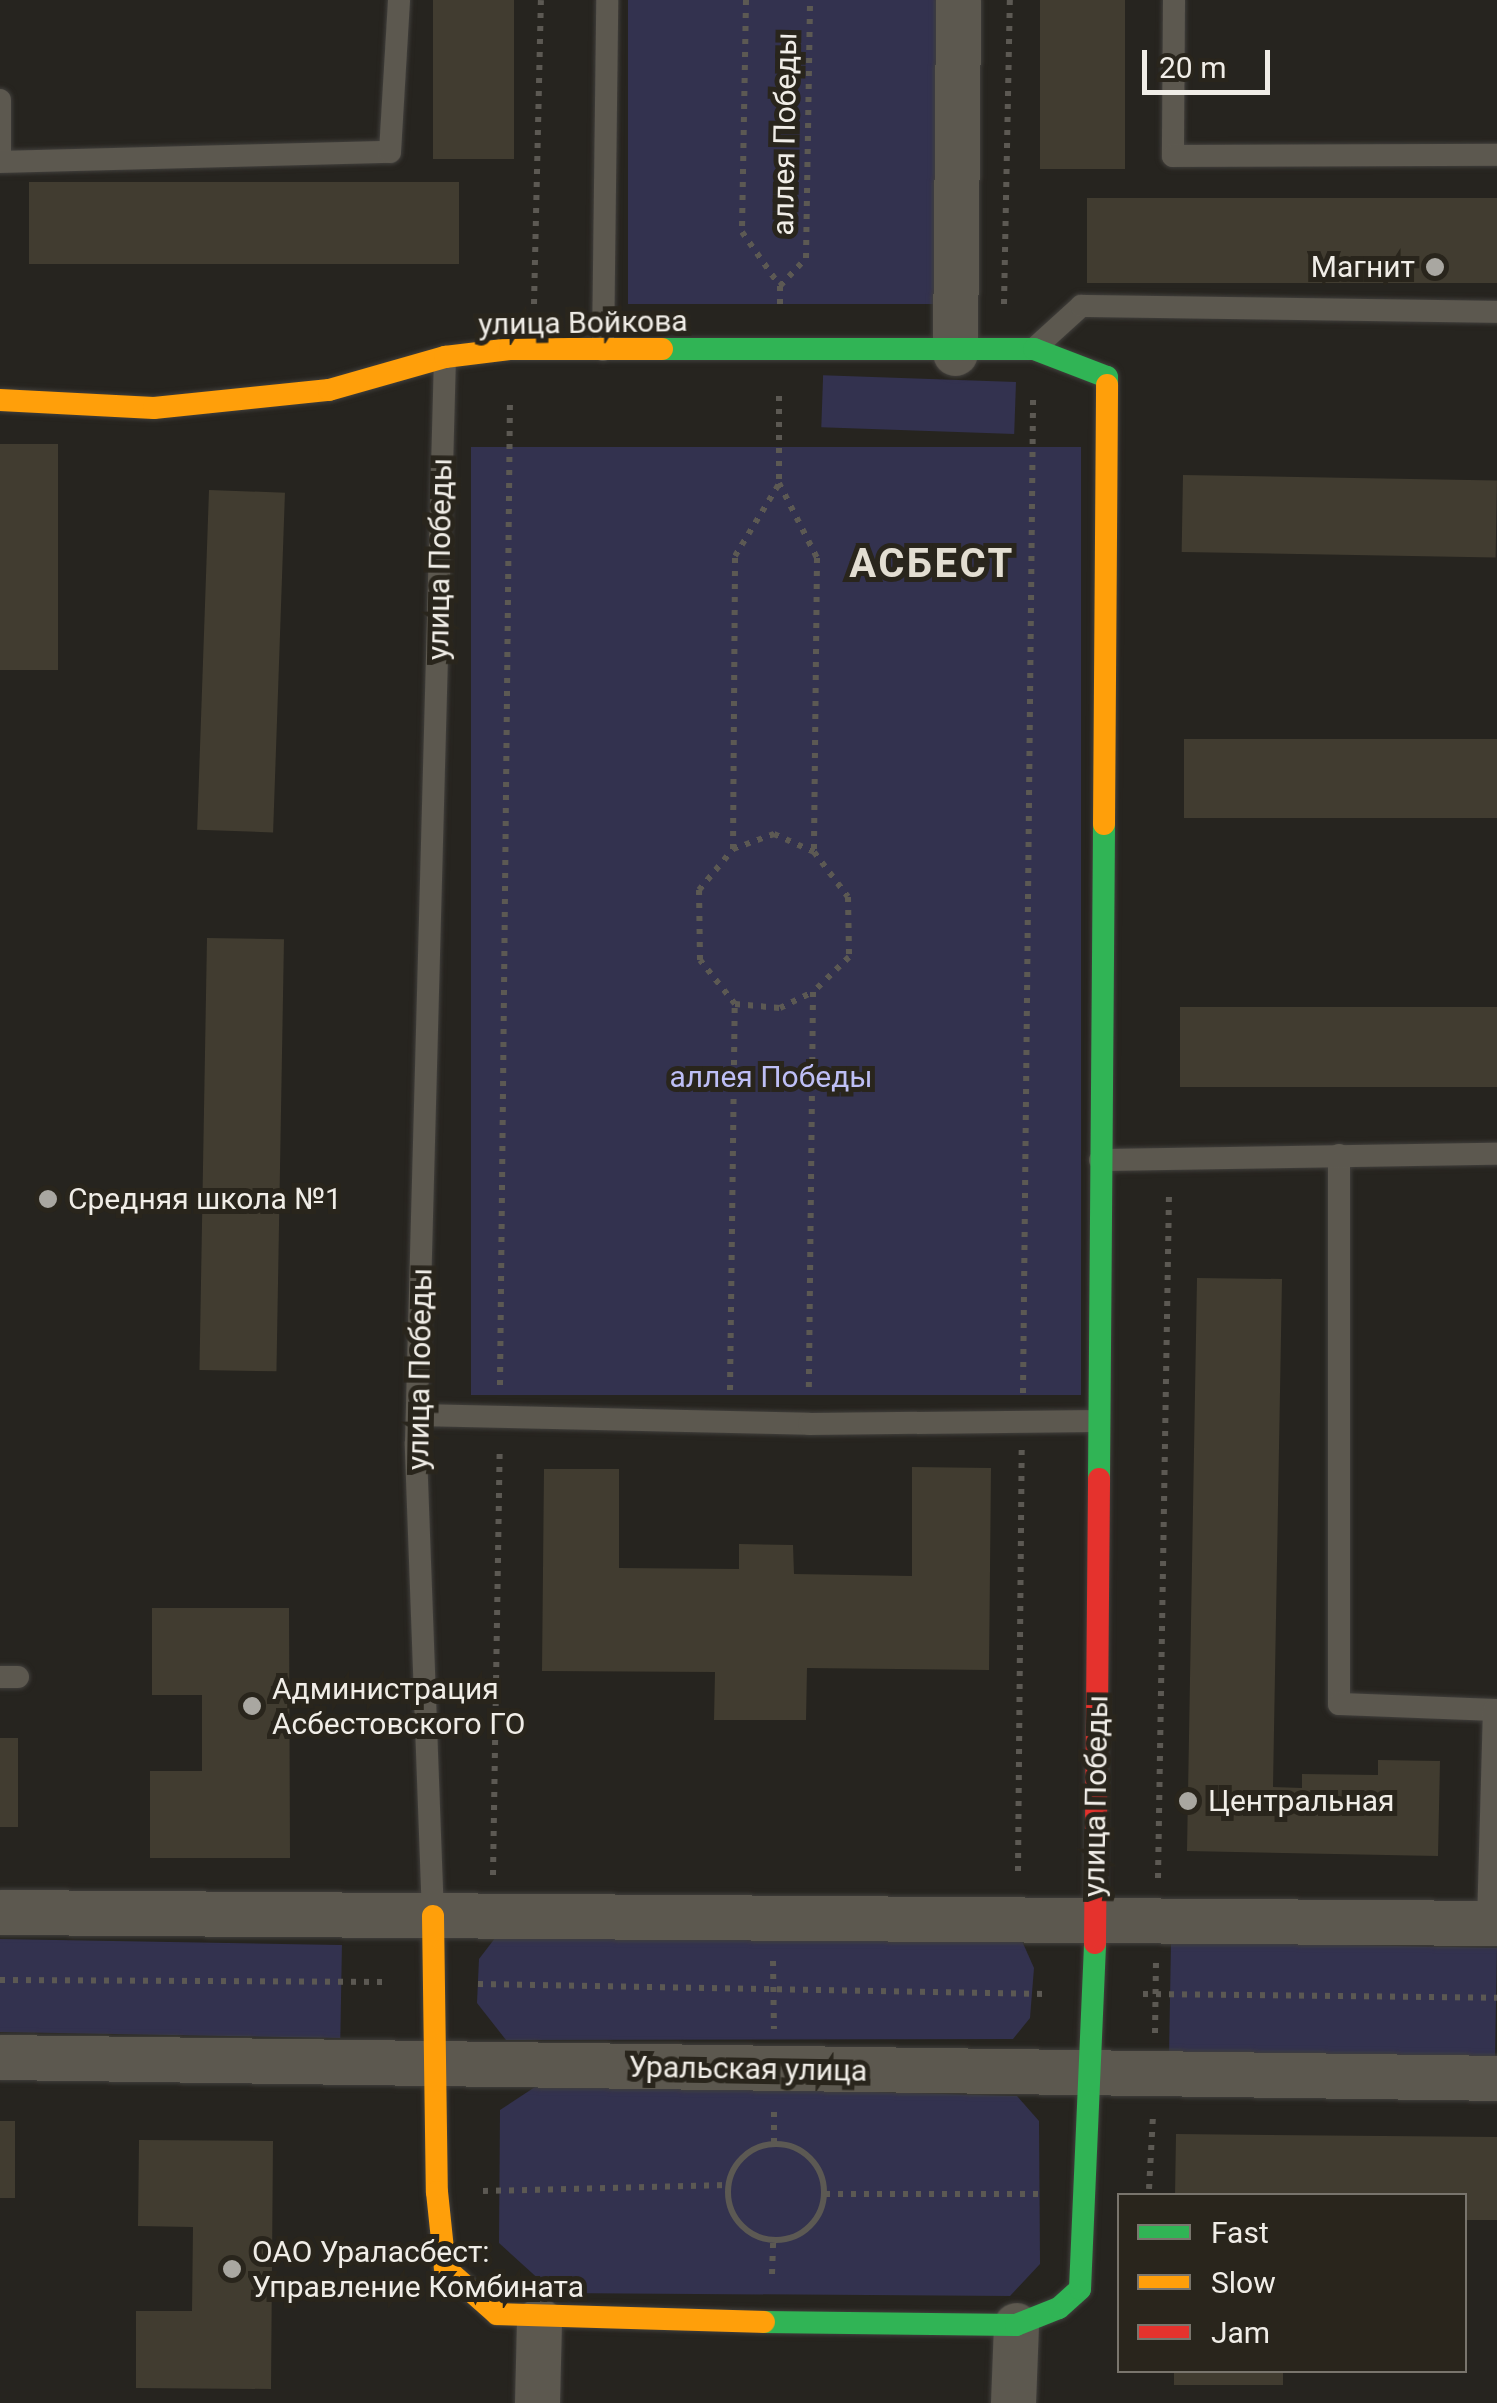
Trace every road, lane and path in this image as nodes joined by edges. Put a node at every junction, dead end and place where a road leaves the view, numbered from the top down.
1 (399, 0) edge
2 (541, 0) edge
3 (608, 0) edge
4 (746, 0) edge
5 (810, 0) edge
6 (958, 0) edge
7 (1010, 0) edge
8 (1174, 0) edge
9 (0, 100) edge
10 (0, 152) edge
11 (1497, 155) edge
12 (0, 162) edge
13 (780, 286) junction
14 (1497, 312) edge
15 (522, 349) junction
16 (1034, 349) junction
17 (604, 350) junction
18 (779, 351) junction
19 (1004, 351) junction
20 (954, 353) junction
21 (445, 357) junction
22 (1108, 378) joint
23 (0, 400) edge
24 (779, 483) junction
25 (733, 848) junction
26 (814, 852) junction
27 (813, 992) junction
28 (734, 1004) junction
29 (1497, 1154) edge
30 (1339, 1155) junction
31 (1169, 1159) junction
32 (1100, 1160) junction
33 (418, 1415) junction
34 (500, 1417) junction
35 (1102, 1420) junction
36 (1022, 1421) junction
37 (730, 1422) junction
38 (809, 1424) junction
39 (1496, 1710) edge
40 (1018, 1871) dead end
41 (493, 1876) dead end
42 (0, 1912) edge
43 (433, 1916) junction
44 (1094, 1921) junction
45 (1156, 1922) junction
46 (1492, 1923) edge
47 (0, 1980) edge
48 (435, 1982) junction
49 (1094, 1994) junction
50 (1155, 1994) junction
51 (1497, 1998) edge
52 (0, 2057) edge
53 (436, 2066) junction
54 (1094, 2074) junction
55 (1156, 2075) junction
56 (1497, 2078) edge
57 (728, 2185) junction
58 (1149, 2189) dead end
59 (437, 2192) junction
60 (824, 2194) junction
61 (1088, 2194) junction
62 (539, 2320) junction
63 (1016, 2325) junction
64 (536, 2403) edge
65 (1013, 2403) edge

1 - 12 lane
2 - 15 path
3 - 17 lane
4 - 13 path
5 - 13 path, аллея Победы
6 - 20 street
7 - 19 path
8 - 11 lane
9 - 10 lane
13 - 18 path
14 - 16 lane
15 - 17 street, улица Войкова
15 - 21 street, улица Войкова
15 - 34 path
16 - 19 street, улица Войкова
16 - 22 street, улица Войкова
16 - 36 path
17 - 18 street, улица Войкова
18 - 20 street, улица Войкова
18 - 24 path
19 - 20 street, улица Войкова
21 - 23 street, улица Войкова
21 - 33 lane, улица Победы
22 - 32 street, улица Победы
24 - 25 path
24 - 26 path
25 - 26 path
25 - 28 path
26 - 27 path
27 - 28 path
27 - 38 path
28 - 37 path
29 - 30 lane
30 - 31 lane
30 - 39 lane
31 - 32 lane
31 - 45 path
32 - 35 street, улица Победы
33 - 34 lane
33 - 43 lane, улица Победы
34 - 37 lane
34 - 41 path
35 - 36 lane
35 - 44 street, улица Победы
36 - 38 lane
36 - 40 path
37 - 38 lane
39 - 46 lane
42 - 43 street
43 - 44 street
43 - 48 street, улица Победы
44 - 45 street
44 - 49 street, улица Победы
45 - 46 street
45 - 50 path
47 - 48 path
48 - 49 path
48 - 53 street, улица Победы
49 - 50 path
49 - 54 street, улица Победы
50 - 51 path
50 - 55 path
52 - 53 street, Уральская улица
53 - 54 street, Уральская улица
53 - 59 street, улица Победы
54 - 55 street, Уральская улица
54 - 61 street, улица Победы
55 - 56 street, Уральская улица
55 - 58 path
57 - 59 path
57 - 60 path
57 - 60 path
59 - 62 street, улица Победы
60 - 61 path
61 - 63 street, улица Победы
62 - 63 street, улица Победы
62 - 64 street
63 - 65 street

